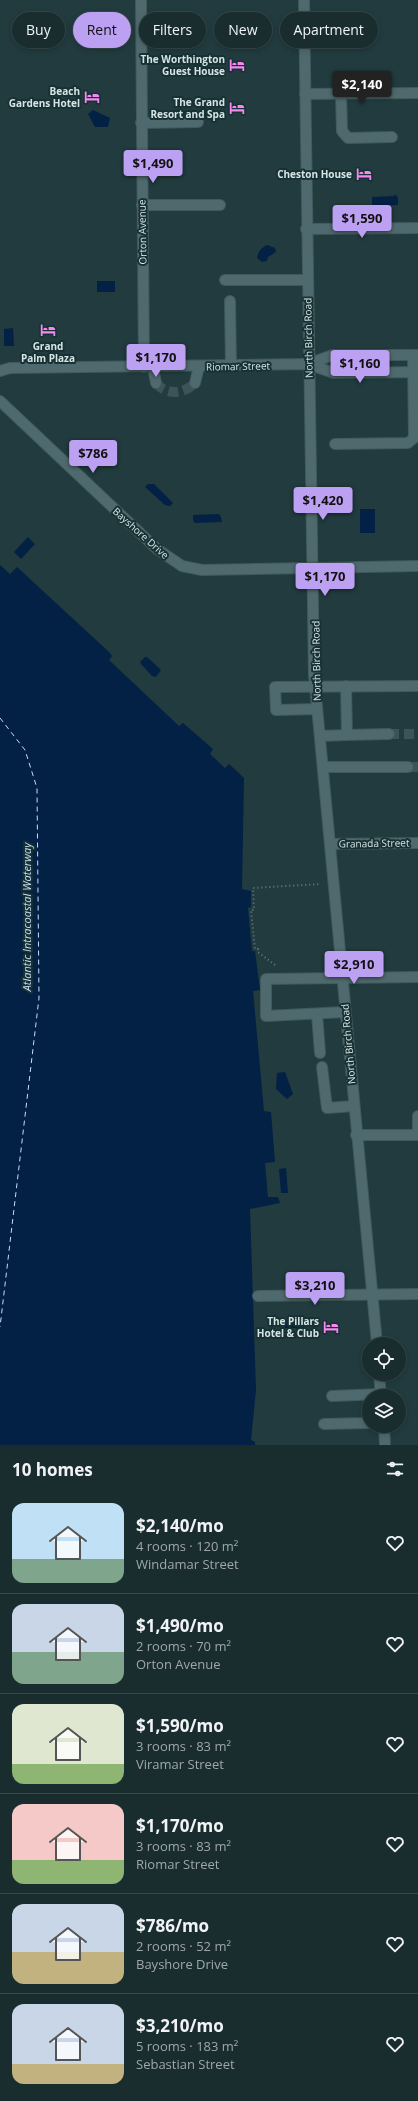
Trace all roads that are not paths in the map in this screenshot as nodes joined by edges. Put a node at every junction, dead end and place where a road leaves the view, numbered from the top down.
1 (141, 0) edge
2 (304, 0) edge
3 (418, 93) edge
4 (305, 94) junction
5 (341, 94) junction
6 (198, 122) dead end
7 (141, 123) junction
8 (392, 137) dead end
9 (220, 205) dead end
10 (142, 206) junction
11 (418, 228) edge
12 (306, 229) junction
13 (225, 280) dead end
14 (307, 280) junction
15 (230, 301) dead end
16 (416, 355) edge
17 (308, 364) junction
18 (199, 366) junction
19 (231, 366) junction
20 (148, 367) junction
21 (0, 371) edge
22 (416, 372) edge
23 (156, 383) tunnel mouth
24 (195, 383) dead end
25 (2, 406) edge
26 (335, 444) dead end
27 (418, 566) edge
28 (313, 567) junction
29 (315, 686) junction
30 (346, 686) junction
31 (418, 686) edge
32 (317, 709) junction
33 (389, 734) tunnel mouth
34 (347, 735) junction
35 (320, 736) junction
36 (408, 767) tunnel mouth
37 (323, 768) junction
38 (418, 843) edge
39 (330, 844) junction
40 (418, 977) edge
41 (342, 978) junction
42 (345, 1012) junction
43 (317, 1014) junction
44 (320, 1053) dead end
45 (322, 1067) dead end
46 (354, 1106) junction
47 (418, 1116) edge
48 (356, 1135) junction
49 (418, 1135) edge
50 (418, 1294) edge
51 (372, 1295) junction
52 (258, 1296) dead end
53 (376, 1337) edge
54 (362, 1395) edge
55 (332, 1396) dead end
56 (362, 1422) edge
57 (324, 1424) dead end
58 (384, 1433) edge
59 (385, 1445) edge

1 - 7 street, Orton Avenue
2 - 4 street, North Birch Road
3 - 5 street
4 - 5 street
4 - 12 street, North Birch Road
5 - 8 street
6 - 7 street
7 - 10 street, Orton Avenue
9 - 10 street
10 - 20 street, Orton Avenue
11 - 12 street
12 - 14 street, North Birch Road
13 - 14 street
14 - 17 street, North Birch Road
15 - 19 street
16 - 17 street, Riomar Street
16 - 22 street
17 - 19 street, Riomar Street
17 - 22 street, Riomar Street
17 - 28 street, North Birch Road
18 - 19 street, Riomar Street
18 - 20 street, Riomar Street
18 - 24 street
20 - 21 street, Riomar Street
20 - 23 street, Orton Avenue
22 - 26 street
25 - 28 street, Bayshore Drive
27 - 28 street, Bayshore Drive
28 - 29 street, North Birch Road
29 - 30 street
29 - 32 street, North Birch Road
29 - 32 street
30 - 31 street
30 - 34 street
32 - 35 street, North Birch Road
33 - 34 street
34 - 35 street
35 - 37 street, North Birch Road
36 - 37 street
37 - 39 street, North Birch Road
38 - 39 street, Granada Street
39 - 41 street, North Birch Road
40 - 41 street
41 - 42 street, North Birch Road
41 - 43 street
42 - 43 street
42 - 46 street, North Birch Road
43 - 44 street
45 - 46 street
46 - 48 street, North Birch Road
47 - 49 street
48 - 49 street
48 - 51 street, North Birch Road
50 - 51 street
51 - 52 street
51 - 53 street, North Birch Road
54 - 55 street
56 - 57 street
58 - 59 street

